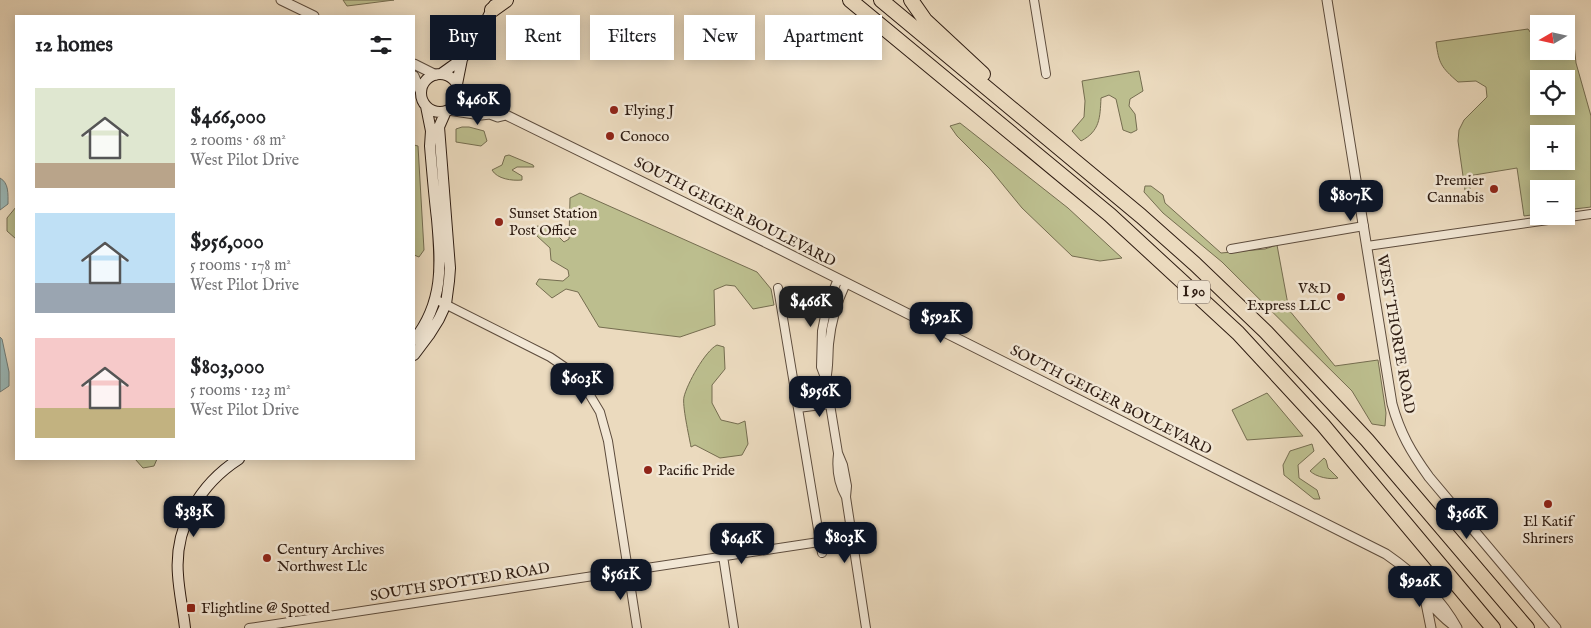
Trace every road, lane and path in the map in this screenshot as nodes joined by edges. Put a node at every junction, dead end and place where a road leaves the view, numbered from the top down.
1 (281, 0) edge
2 (850, 0) edge
3 (881, 0) edge
4 (911, 0) edge
5 (1034, 0) edge
6 (1327, 0) edge
7 (497, 2) edge
8 (312, 15) edge
9 (490, 15) edge
10 (460, 60) edge
11 (462, 60) edge
12 (415, 64) edge
13 (439, 74) junction
14 (1046, 74) dead end
15 (415, 78) edge
16 (458, 87) junction
17 (421, 93) junction
18 (426, 106) junction
19 (1010, 107) junction
20 (447, 110) junction
21 (506, 115) junction
22 (1591, 214) edge
23 (1364, 226) junction
24 (1367, 246) junction
25 (1231, 249) dead end
26 (842, 281) junction
27 (778, 288) dead end
28 (435, 298) junction
29 (446, 304) junction
30 (415, 339) edge
31 (415, 354) edge
32 (829, 404) junction
33 (798, 408) junction
34 (239, 460) edge
35 (852, 537) junction
36 (820, 542) junction
37 (822, 552) dead end
38 (722, 556) junction
39 (1405, 567) junction
40 (628, 570) junction
41 (1423, 593) junction
42 (185, 628) edge
43 (250, 628) edge
44 (637, 628) edge
45 (734, 628) edge
46 (866, 628) edge
47 (1430, 628) edge
48 (1456, 628) edge
49 (1493, 628) edge
50 (1527, 628) edge
51 (1556, 628) edge

1 - 8 street
2 - 49 highway, I 90
3 - 19 highway, I 90
4 - 19 highway
5 - 14 street
6 - 23 street, WEST THORPE ROAD
7 - 9 main road
10 - 13 main road
11 - 16 main road
12 - 13 street
13 - 16 main road
13 - 17 main road
15 - 17 street
16 - 20 main road
16 - 21 street, SOUTH GEIGER BOULEVARD
17 - 18 main road
18 - 20 main road
18 - 28 main road
19 - 50 highway, I 90
20 - 21 street, SOUTH GEIGER BOULEVARD
20 - 29 main road
21 - 26 street, SOUTH GEIGER BOULEVARD
22 - 24 street
23 - 24 street, WEST THORPE ROAD
23 - 25 street
24 - 51 street, WEST THORPE ROAD
26 - 32 street
26 - 39 street, SOUTH GEIGER BOULEVARD
27 - 33 street
28 - 29 street
28 - 30 main road
29 - 31 main road
29 - 40 street
32 - 33 street
32 - 35 street
33 - 36 street
34 - 42 main road
35 - 36 street, SOUTH SPOTTED ROAD
35 - 46 street
36 - 37 street
36 - 38 street, SOUTH SPOTTED ROAD
38 - 40 street, SOUTH SPOTTED ROAD
38 - 45 street
39 - 41 street, SOUTH GEIGER BOULEVARD
39 - 48 street, SOUTH GEIGER BOULEVARD
40 - 43 street, SOUTH SPOTTED ROAD
40 - 44 street
41 - 47 street
41 - 48 street, SOUTH GEIGER BOULEVARD

